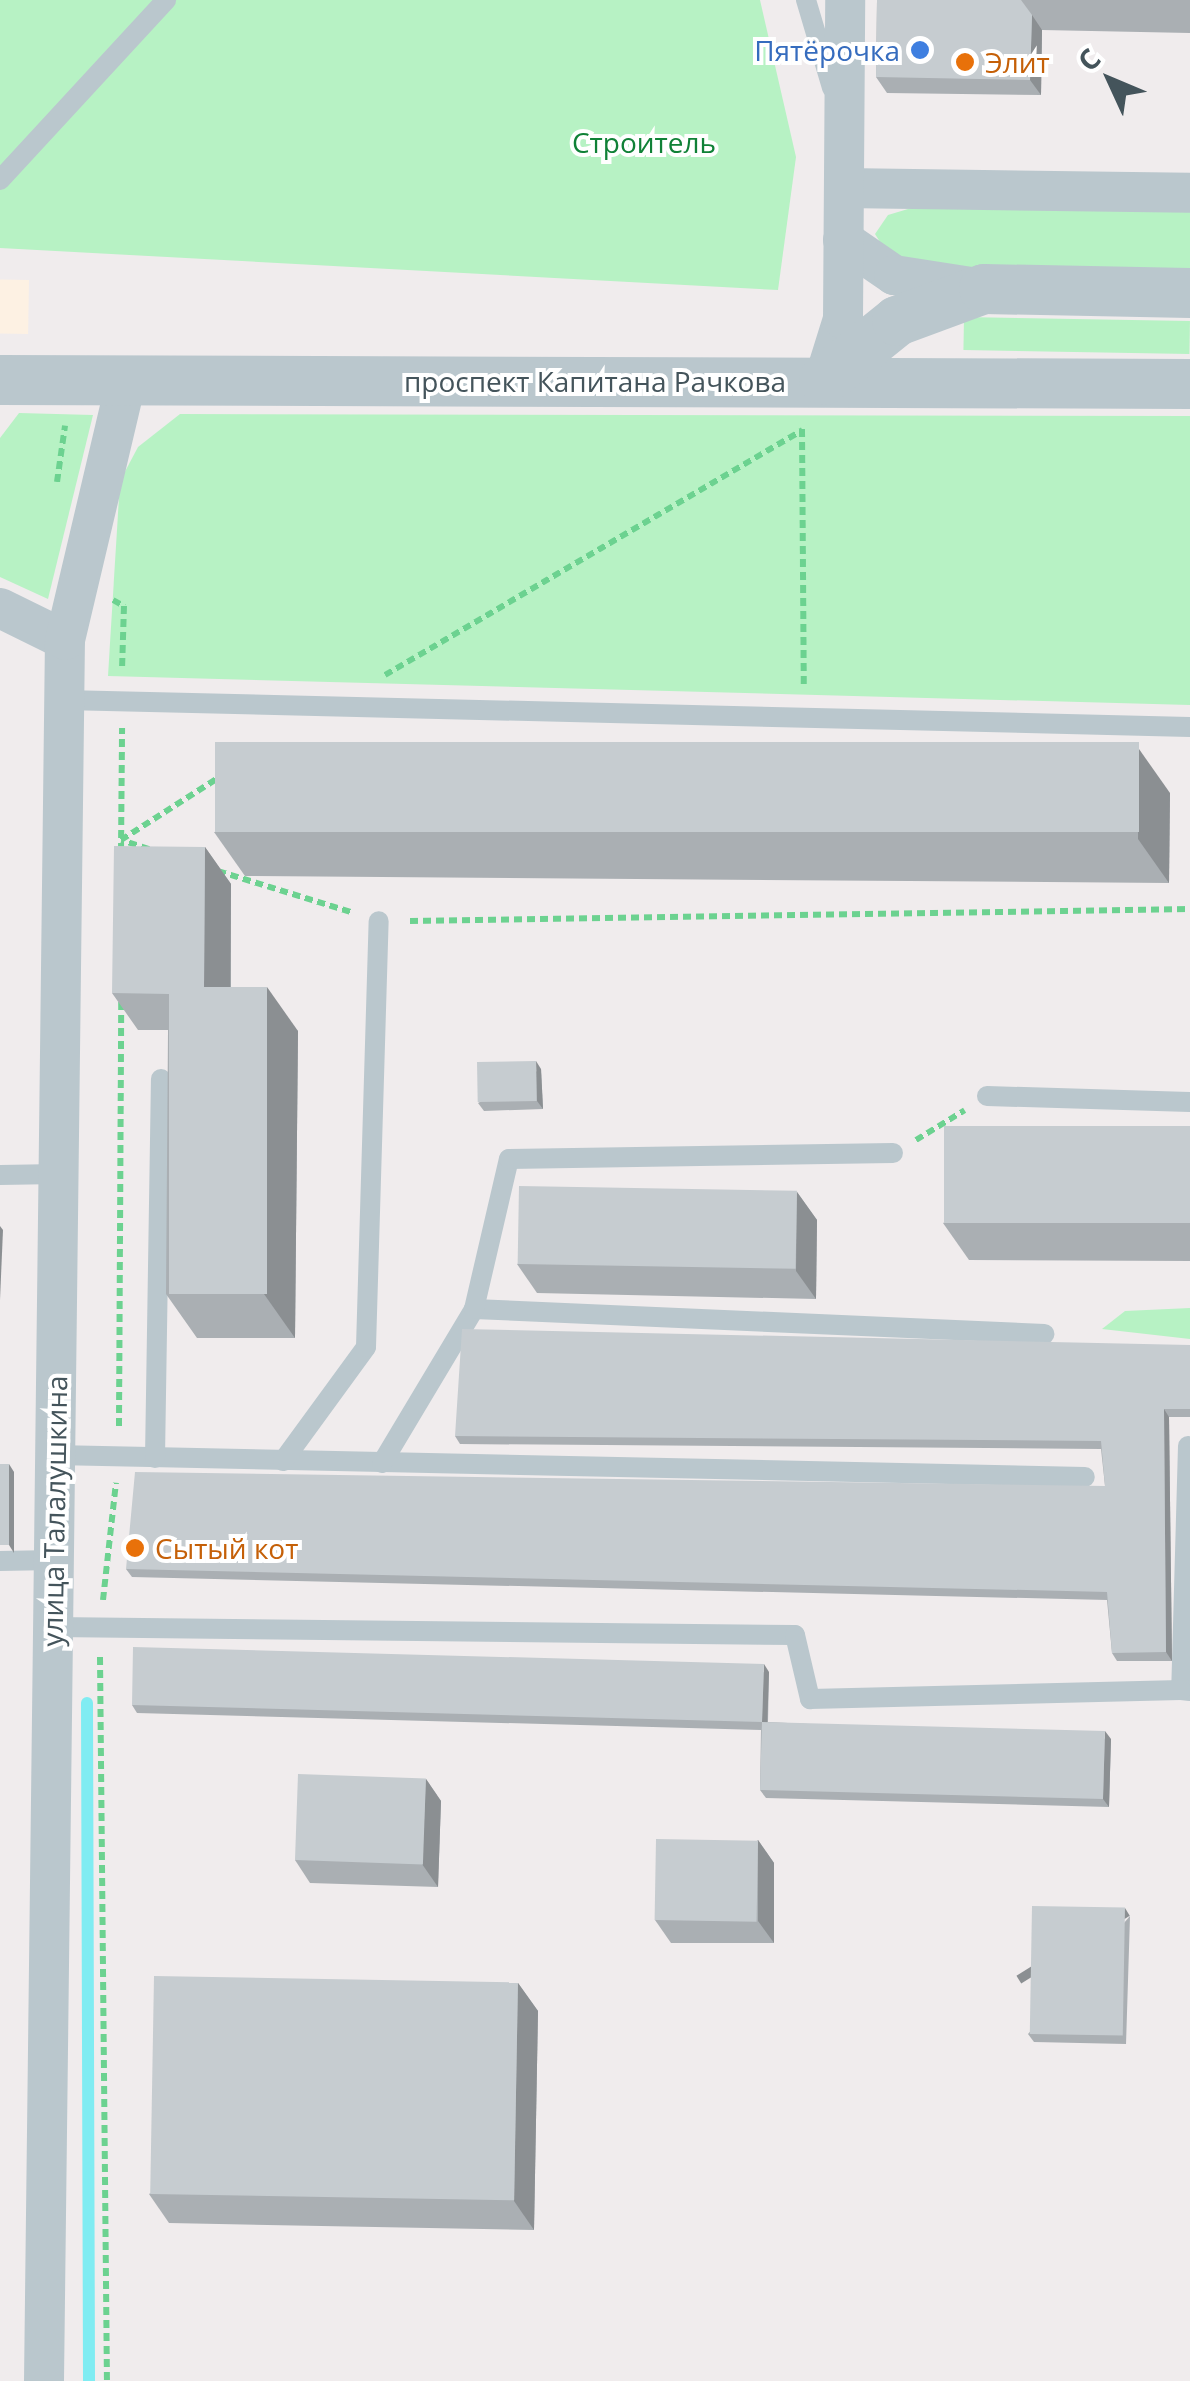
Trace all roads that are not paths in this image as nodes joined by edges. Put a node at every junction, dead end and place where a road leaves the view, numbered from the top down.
1 (166, 0) edge
2 (806, 0) edge
3 (845, 0) edge
4 (844, 128) junction
5 (0, 180) edge
6 (844, 188) junction
7 (1190, 193) edge
8 (844, 240) junction
9 (984, 289) junction
10 (1190, 294) edge
11 (824, 380) junction
12 (9, 381) edge
13 (126, 382) junction
14 (1190, 384) edge
15 (0, 608) edge
16 (65, 640) junction
17 (64, 700) junction
18 (1190, 727) edge
19 (380, 921) road end
20 (160, 1078) dead end
21 (987, 1096) road end
22 (1190, 1102) edge
23 (893, 1154) road end
24 (58, 1174) junction
25 (0, 1175) edge
26 (474, 1309) junction
27 (1044, 1334) dead end
28 (1188, 1446) dead end
29 (55, 1456) junction
30 (155, 1458) junction
31 (282, 1460) junction
32 (382, 1463) junction
33 (1085, 1478) dead end
34 (54, 1560) junction
35 (0, 1561) edge
36 (53, 1627) junction
37 (1186, 1690) edge
38 (44, 2381) edge

1 - 5 lane
2 - 4 lane
3 - 4 street
4 - 6 street
6 - 7 street
6 - 8 street
8 - 9 street
8 - 11 street
9 - 10 street
9 - 11 street
11 - 13 street, проспект Капитана Рачкова
11 - 14 street, проспект Капитана Рачкова
12 - 13 street, проспект Капитана Рачкова
13 - 16 street, улица Талалушкина
15 - 16 street
16 - 17 street, улица Талалушкина
17 - 18 lane
17 - 24 street, улица Талалушкина
19 - 31 lane
20 - 30 lane
21 - 22 lane
23 - 26 lane
24 - 25 lane
24 - 29 street, улица Талалушкина
26 - 27 lane
26 - 32 lane
28 - 37 lane
29 - 30 lane
29 - 34 street, улица Талалушкина
30 - 31 lane
31 - 32 lane
32 - 33 lane
34 - 35 lane
34 - 36 street, улица Талалушкина
36 - 37 lane
36 - 38 street, улица Талалушкина

